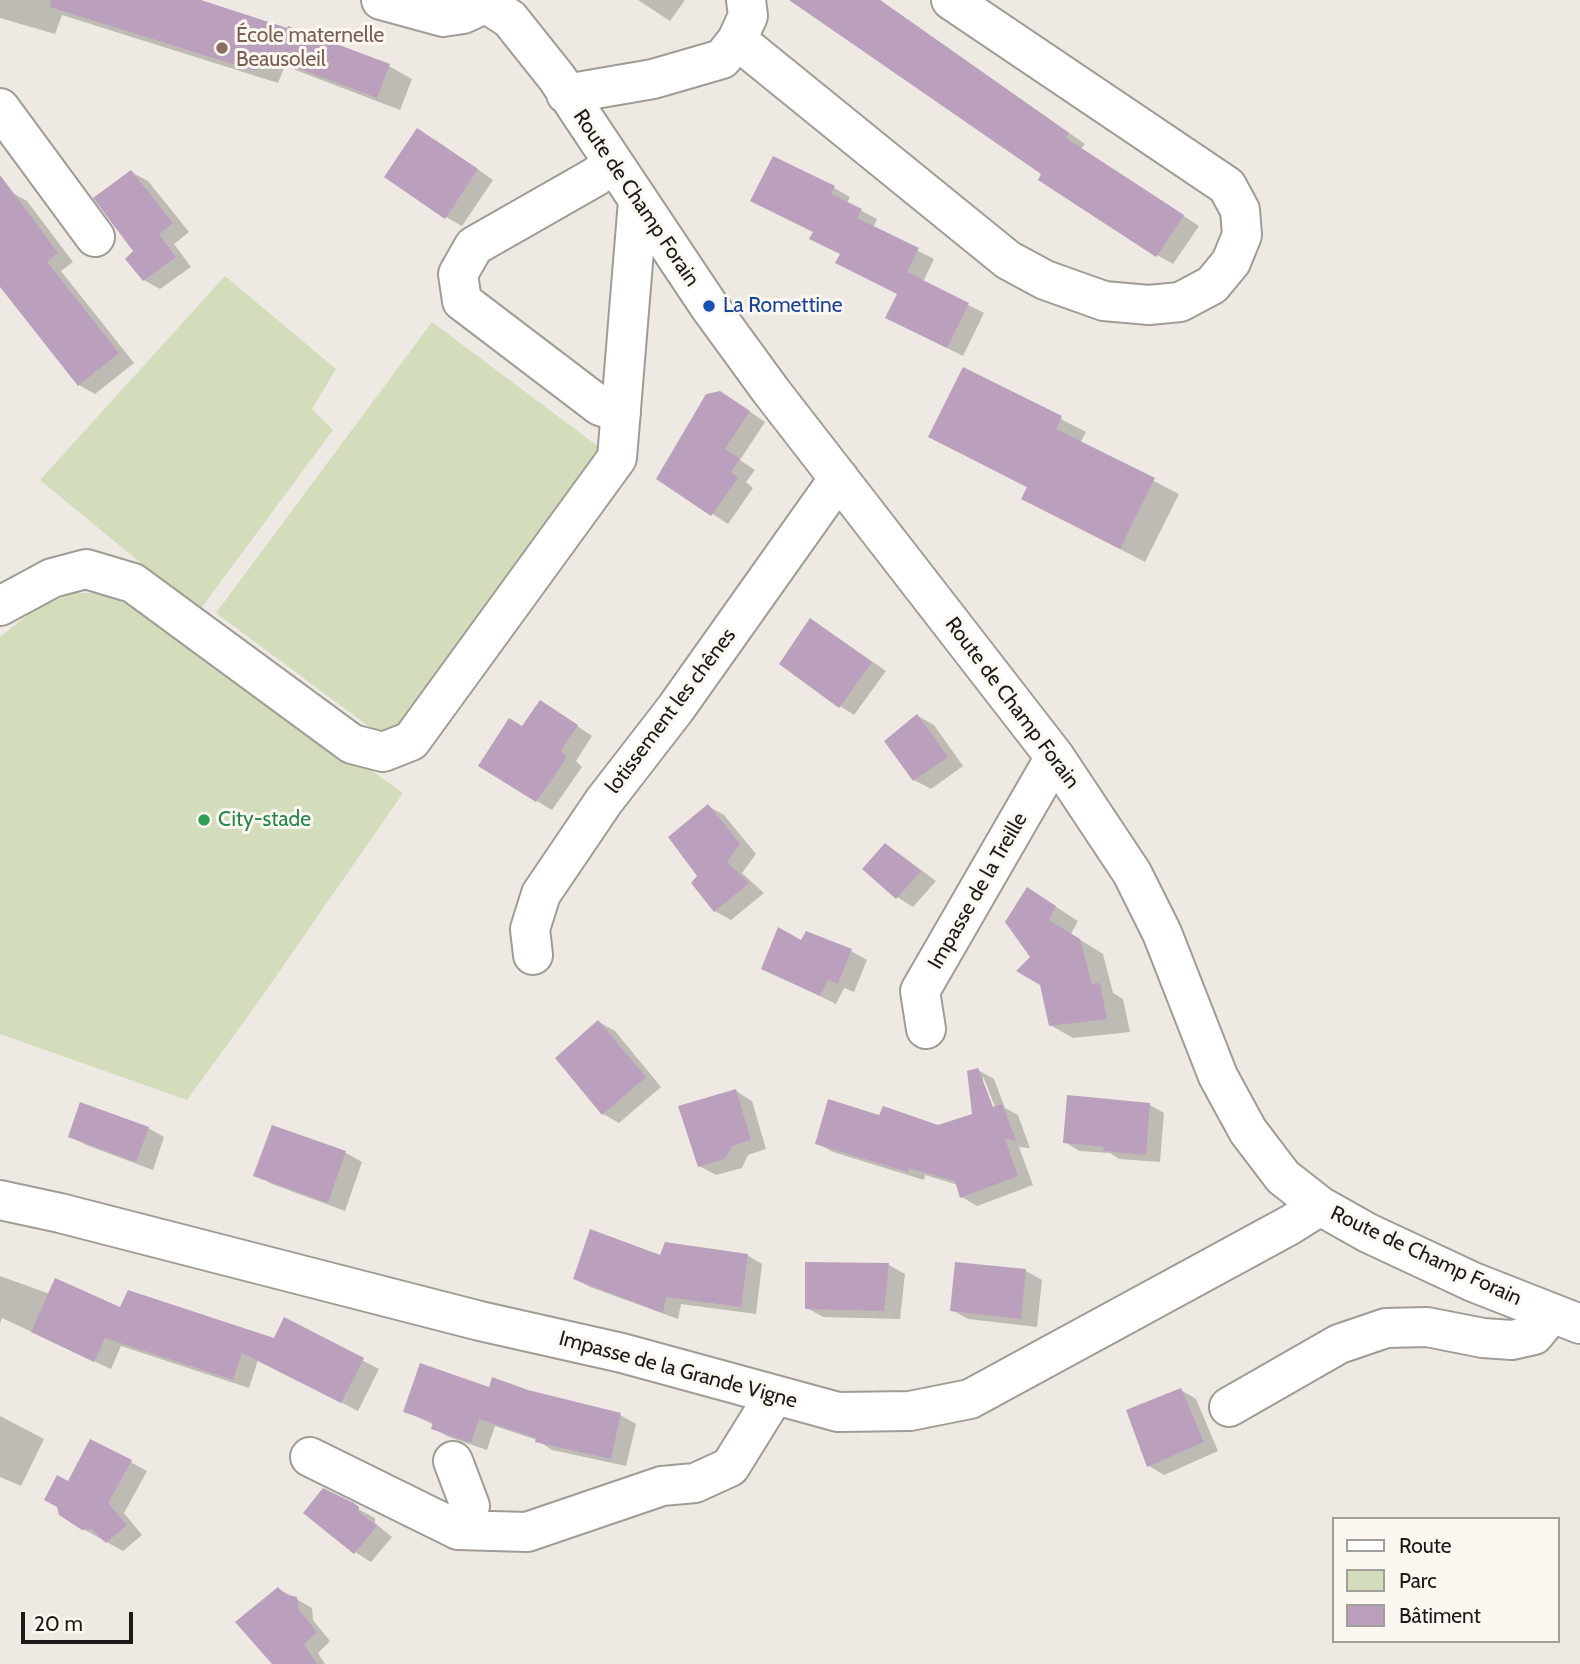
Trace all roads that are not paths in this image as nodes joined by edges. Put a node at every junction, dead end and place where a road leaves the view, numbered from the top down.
1 (381, 0) edge
2 (746, 0) edge
3 (951, 0) edge
4 (484, 1) edge
5 (737, 40) junction
6 (566, 94) junction
7 (0, 108) edge
8 (613, 164) junction
9 (638, 201) junction
10 (95, 237) dead end
11 (621, 414) junction
12 (839, 478) junction
13 (0, 606) edge
14 (1055, 757) junction
15 (533, 955) dead end
16 (926, 1029) dead end
17 (0, 1200) edge
18 (1320, 1206) junction
19 (1566, 1319) edge
20 (774, 1396) junction
21 (1229, 1407) dead end
22 (310, 1457) dead end
23 (453, 1461) dead end
24 (458, 1530) junction

1 - 4 street
2 - 5 street
3 - 5 street
4 - 6 street, Route de Champ Forain
5 - 6 street
6 - 8 street, Route de Champ Forain
7 - 10 street
8 - 9 street, Route de Champ Forain
8 - 11 street
9 - 11 street
9 - 12 street, Route de Champ Forain
11 - 13 street
12 - 14 street, Route de Champ Forain
12 - 15 street, lotissement les chênes
14 - 16 street, Impasse de la Treille
14 - 18 street, Route de Champ Forain
17 - 20 street, Impasse de la Grande Vigne
18 - 19 street, Route de Champ Forain
18 - 20 street, Impasse de la Grande Vigne
19 - 21 street
20 - 24 street
22 - 24 street
23 - 24 street

